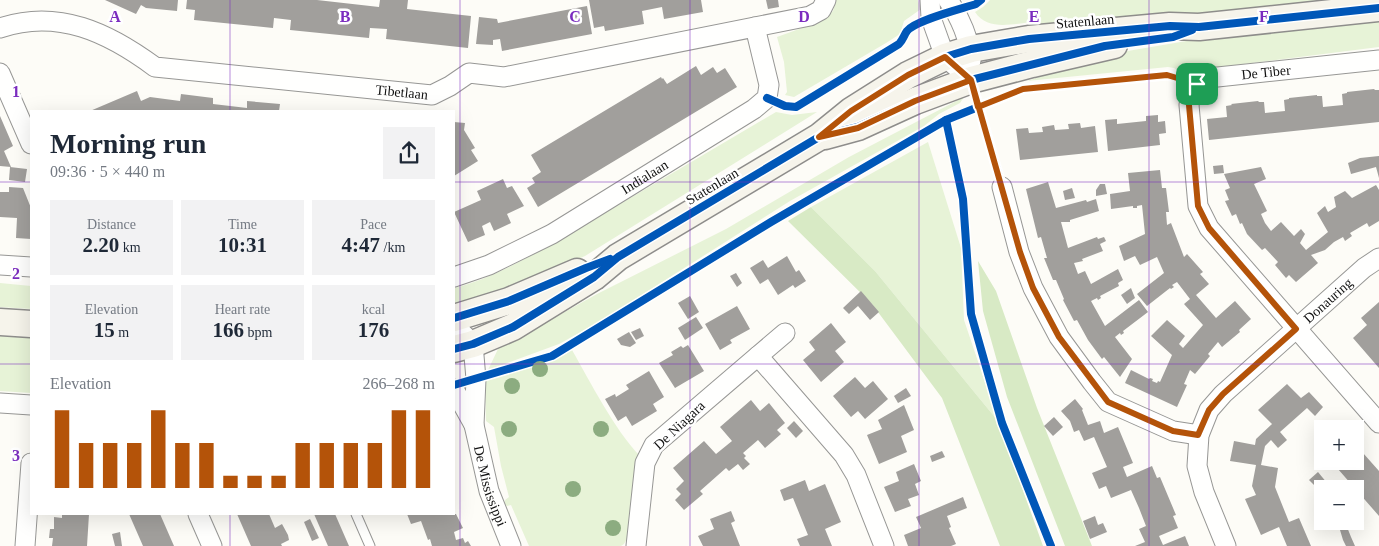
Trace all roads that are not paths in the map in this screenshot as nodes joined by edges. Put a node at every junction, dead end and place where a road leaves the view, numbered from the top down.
1 (826, 0) edge
2 (930, 0) edge
3 (948, 0) edge
4 (1379, 8) edge
5 (1198, 27) junction
6 (0, 28) edge
7 (755, 28) junction
8 (970, 49) junction
9 (945, 57) junction
10 (1379, 60) edge
11 (0, 73) edge
12 (971, 80) junction
13 (819, 137) junction
14 (30, 142) edge
15 (1002, 187) dead end
16 (618, 256) junction
17 (1379, 258) edge
18 (0, 265) edge
19 (30, 267) edge
20 (455, 277) edge
21 (455, 318) edge
22 (0, 322) edge
23 (30, 324) edge
24 (455, 327) edge
25 (1296, 329) junction
26 (785, 333) dead end
27 (463, 346) edge
28 (758, 356) junction
29 (455, 391) edge
30 (0, 403) edge
31 (30, 405) edge
32 (1379, 423) edge
33 (474, 424) junction
34 (1198, 435) junction
35 (30, 477) edge
36 (198, 515) edge
37 (356, 515) edge
38 (25, 546) edge
39 (212, 546) edge
40 (370, 546) edge
41 (511, 546) edge
42 (636, 546) edge
43 (884, 546) edge
44 (1226, 546) edge

1 - 7 street, Tibetlaan
2 - 9 street
3 - 8 street
4 - 5 main road, Statenlaan
5 - 8 main road, Statenlaan
5 - 12 main road, Statenlaan
6 - 7 street, Tibetlaan
7 - 20 street, Indialaan
8 - 9 main road, Statenlaan
8 - 12 street
9 - 12 street
9 - 13 main road, Statenlaan
10 - 25 street, De Tiber
11 - 14 street
12 - 13 main road, Statenlaan
13 - 16 main road, Statenlaan
15 - 34 street
16 - 21 main road, Statenlaan
16 - 27 main road, Statenlaan
17 - 25 street, Donauring
18 - 19 street
22 - 23 main road
24 - 27 street
25 - 32 street
25 - 34 street, Donauring
26 - 28 street, De Niagara
27 - 33 street, De Mississippi
28 - 42 street, De Niagara
28 - 43 street
29 - 33 street, De Mississippi
30 - 31 street
33 - 41 street, De Mississippi
34 - 44 street, Donauring
35 - 38 street
36 - 39 street
37 - 40 lane

